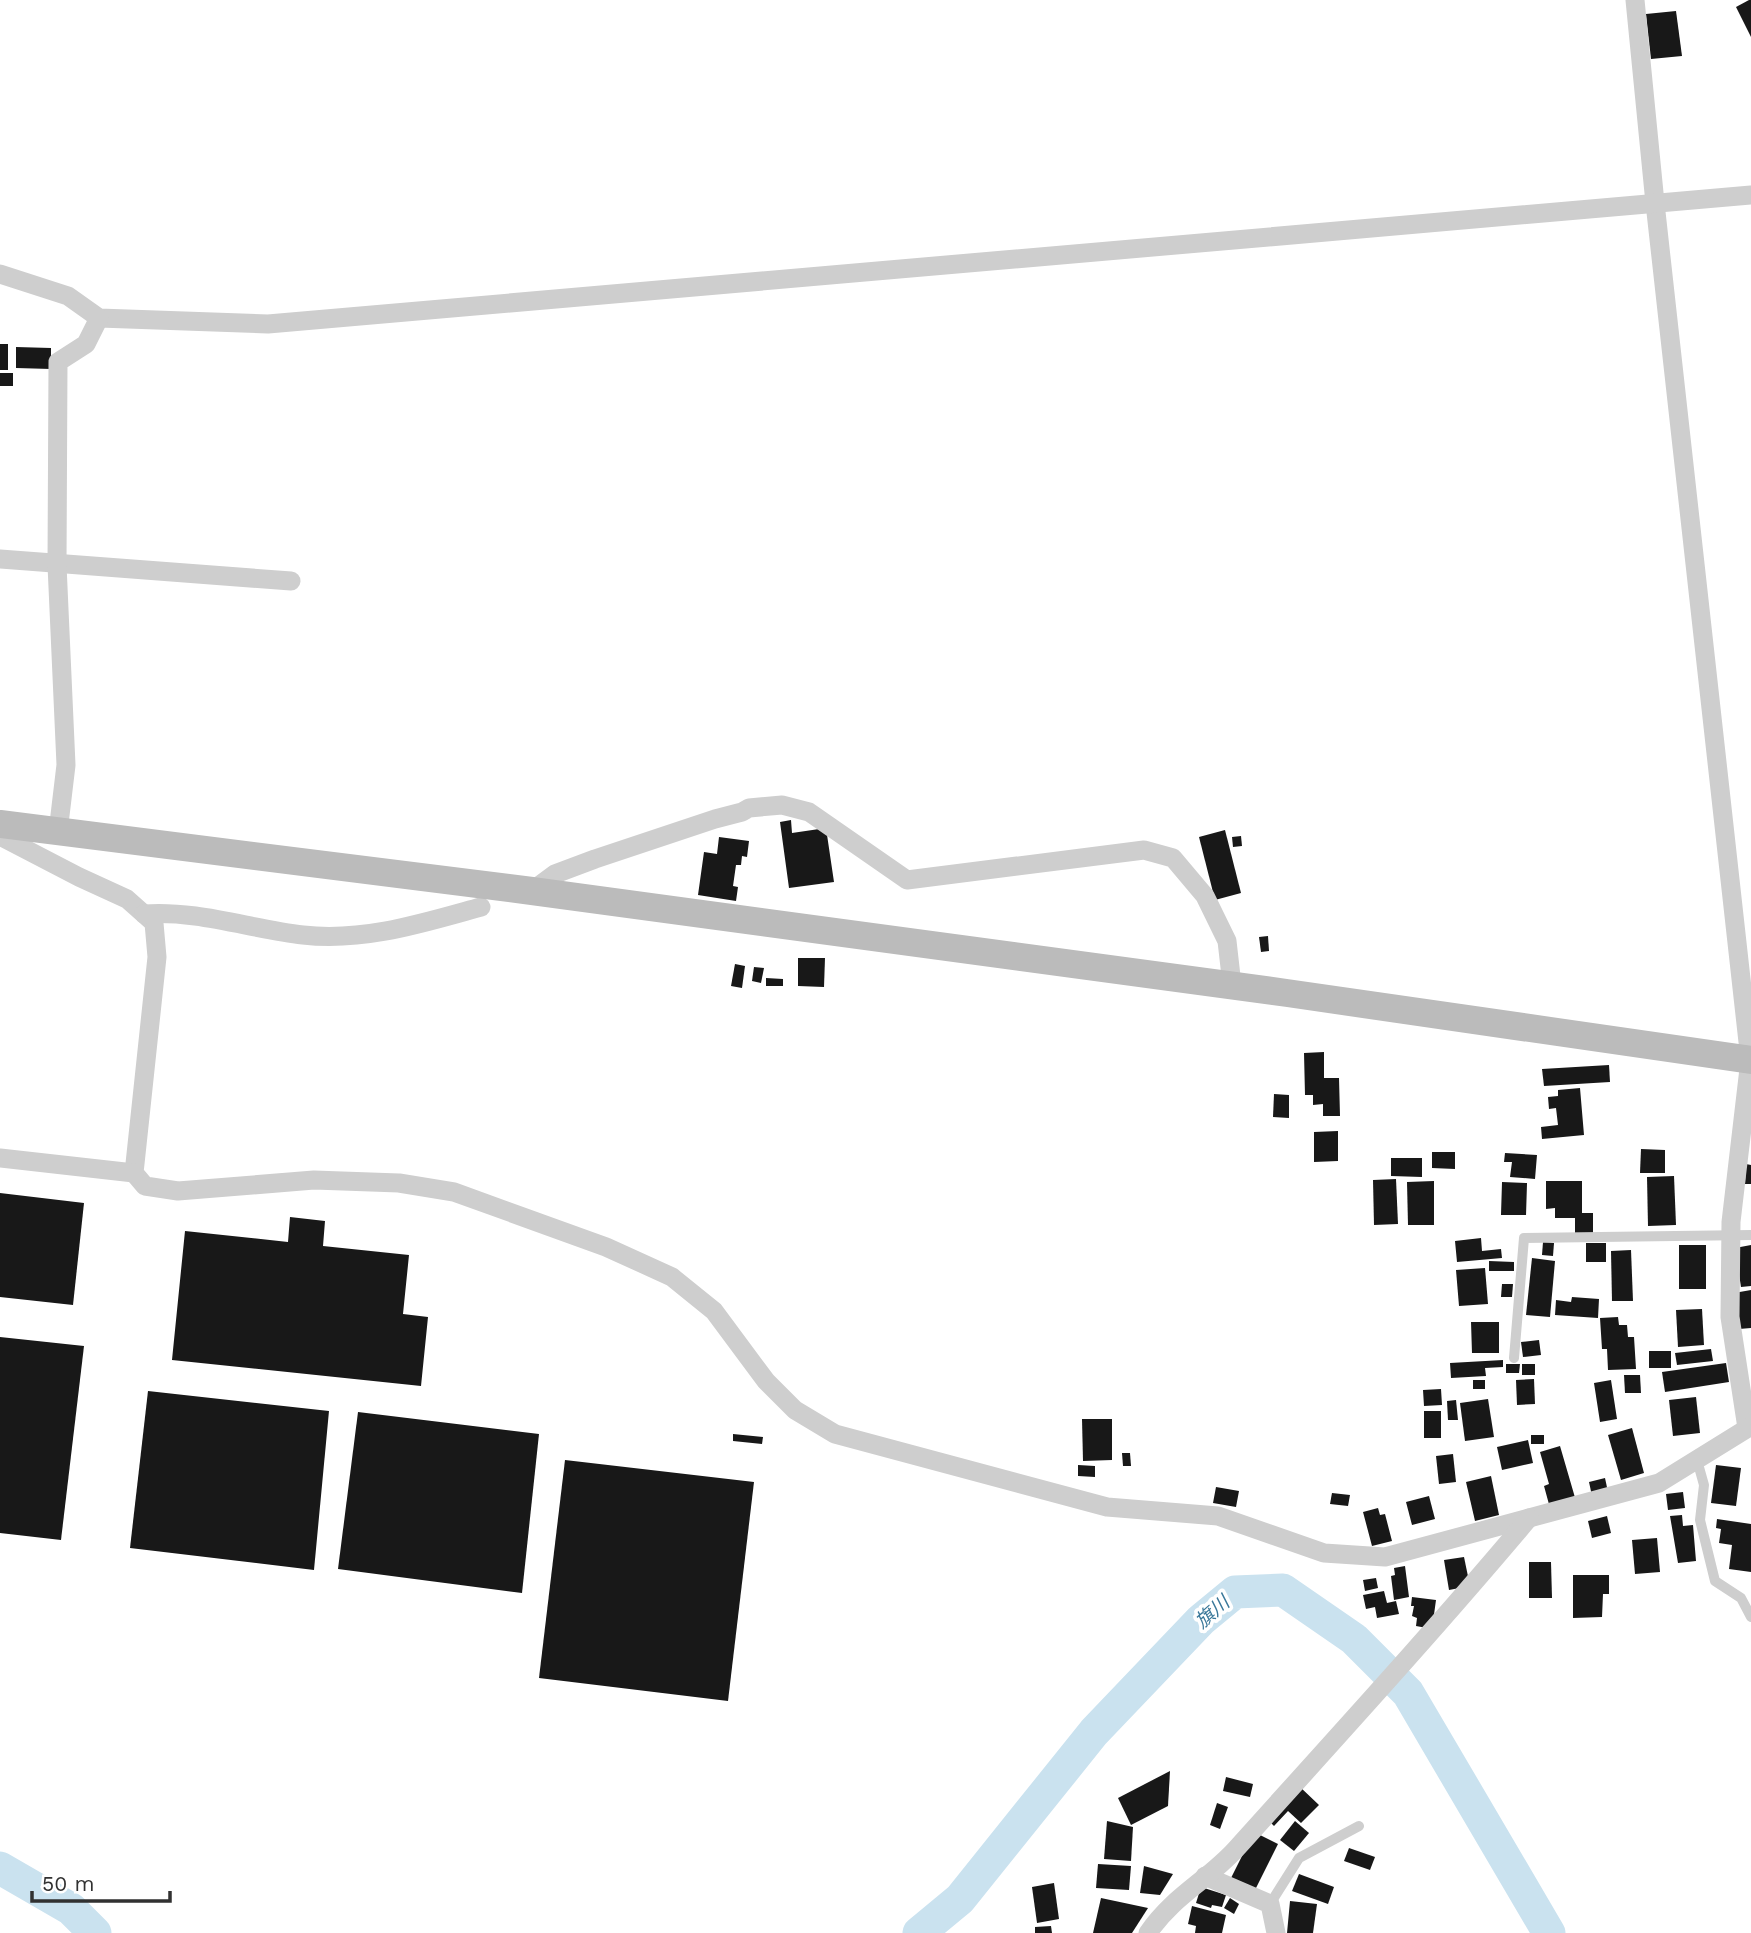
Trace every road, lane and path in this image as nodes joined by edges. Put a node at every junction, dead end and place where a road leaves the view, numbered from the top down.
1 (1635, 0) edge
2 (1751, 195) edge
3 (1655, 203) junction
4 (0, 274) edge
5 (99, 318) junction
6 (0, 559) edge
7 (57, 565) junction
8 (290, 580) dead end
9 (0, 824) edge
10 (58, 832) junction
11 (0, 836) edge
12 (532, 891) junction
13 (481, 907) dead end
14 (144, 914) junction
15 (1232, 985) junction
16 (1751, 1060) edge
17 (0, 1158) edge
18 (134, 1174) junction
19 (1731, 1235) junction
20 (1751, 1236) edge
21 (1514, 1358) dead end
22 (1749, 1427) edge
23 (1697, 1460) junction
24 (1530, 1518) junction
25 (1751, 1617) edge
26 (1359, 1826) dead end
27 (1205, 1876) junction
28 (1270, 1904) junction
29 (1148, 1933) edge
30 (1276, 1933) edge

1 - 3 street
2 - 3 street
3 - 5 street
3 - 16 street
4 - 5 street
5 - 7 street
6 - 7 street
7 - 8 street
7 - 10 street
9 - 10 street
10 - 12 street
11 - 14 street
12 - 15 street
12 - 15 street
13 - 14 street
14 - 18 street
15 - 16 street
16 - 19 street
17 - 18 street
18 - 24 street
19 - 20 lane
19 - 21 lane
19 - 22 street
22 - 23 street
23 - 24 street
23 - 25 lane
24 - 27 street
26 - 28 lane
27 - 28 street
27 - 29 street
28 - 30 street

